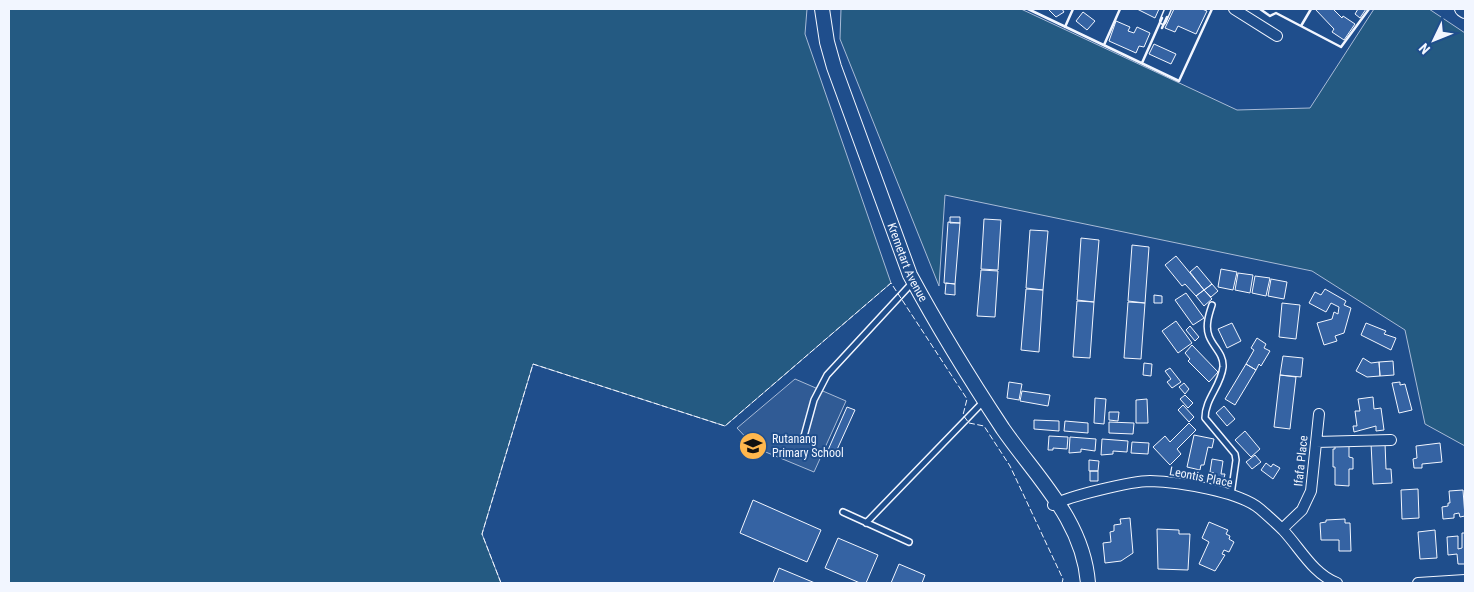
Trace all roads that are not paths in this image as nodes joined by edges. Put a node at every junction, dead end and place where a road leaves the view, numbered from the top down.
1 (822, 9) edge
2 (1168, 9) edge
3 (1234, 9) edge
4 (1462, 9) edge
5 (1465, 11) edge
6 (1163, 21) dead end
7 (1276, 36) dead end
8 (914, 282) junction
9 (1212, 305) dead end
10 (985, 399) junction
11 (1319, 414) dead end
12 (803, 440) dead end
13 (1392, 440) dead end
14 (1316, 442) junction
15 (1231, 495) junction
16 (1056, 503) junction
17 (843, 512) dead end
18 (866, 523) junction
19 (1282, 529) junction
20 (909, 542) dead end
21 (1324, 580) edge
22 (1465, 580) edge
23 (1079, 583) edge
24 (1088, 583) edge
25 (1337, 583) edge
26 (1418, 583) edge

1 - 8 street, Kremetart Avenue
2 - 6 lane
3 - 7 street
4 - 5 street
8 - 10 street, Kremetart Avenue
8 - 12 lane
9 - 15 lane
10 - 16 street, Kremetart Avenue
10 - 18 lane
11 - 14 street, Ifafa Place
13 - 14 street
14 - 19 street, Ifafa Place
15 - 16 street, Leontis Place
15 - 19 street, Leontis Place
16 - 23 street, Kremetart Avenue
16 - 24 street, Kremetart Avenue
17 - 18 lane
18 - 20 lane
19 - 21 street, Leontis Place
21 - 25 street, Leontis Place
22 - 26 street

